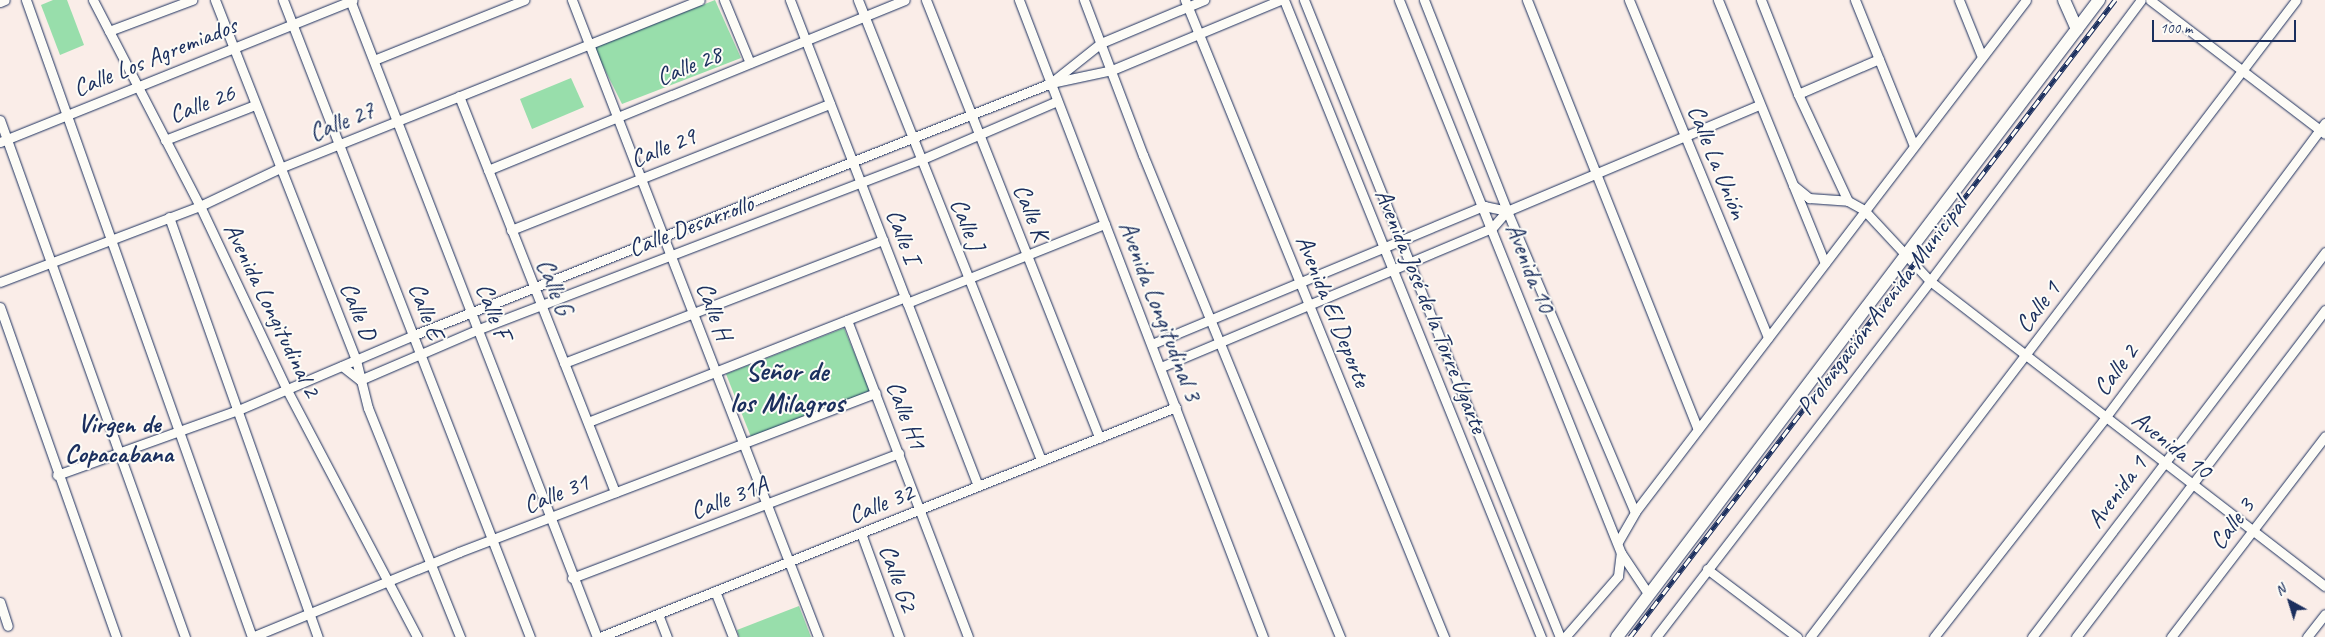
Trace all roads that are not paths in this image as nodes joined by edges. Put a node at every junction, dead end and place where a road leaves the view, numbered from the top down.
1 (5, 0) edge
2 (26, 0) edge
3 (93, 0) edge
4 (192, 0) edge
5 (214, 0) edge
6 (283, 0) edge
7 (351, 0) edge
8 (524, 0) edge
9 (572, 0) edge
10 (700, 0) edge
11 (724, 0) edge
12 (790, 0) edge
13 (858, 0) edge
14 (905, 0) edge
15 (926, 0) edge
16 (1019, 0) edge
17 (1084, 0) edge
18 (1204, 0) edge
19 (1280, 0) edge
20 (1284, 0) edge
21 (1304, 0) edge
22 (1399, 0) edge
23 (1424, 0) edge
24 (1527, 0) edge
25 (1629, 0) edge
26 (1718, 0) edge
27 (1761, 0) edge
28 (1855, 0) edge
29 (1959, 0) edge
30 (2026, 0) edge
31 (2064, 0) edge
32 (2099, 0) edge
33 (2141, 0) edge
34 (2150, 0) edge
35 (2296, 0) edge
36 (0, 2) edge
37 (1186, 3) edge
38 (864, 16) junction
39 (292, 24) junction
40 (2078, 29) junction
41 (109, 31) junction
42 (1199, 34) junction
43 (805, 40) junction
44 (589, 43) junction
45 (1101, 43) junction
46 (231, 47) junction
47 (1982, 57) junction
48 (1879, 59) junction
49 (374, 60) junction
50 (750, 62) junction
51 (1112, 70) junction
52 (2243, 71) junction
53 (1051, 83) junction
54 (137, 87) junction
55 (1798, 94) junction
56 (459, 96) junction
57 (1057, 101) junction
58 (830, 104) junction
59 (255, 105) junction
60 (1759, 105) junction
61 (66, 114) junction
62 (971, 116) junction
63 (617, 117) junction
64 (0, 120) edge
65 (398, 120) junction
66 (2323, 129) edge
67 (978, 134) junction
68 (1685, 136) junction
69 (3, 140) edge
70 (164, 140) junction
71 (911, 140) junction
72 (339, 145) junction
73 (1914, 146) junction
74 (920, 160) junction
75 (853, 163) junction
76 (280, 168) junction
77 (488, 170) junction
78 (1596, 174) junction
79 (641, 179) junction
80 (1791, 182) junction
81 (861, 183) junction
82 (1848, 201) junction
83 (200, 206) junction
84 (1484, 206) junction
85 (1864, 210) junction
86 (1508, 212) junction
87 (169, 217) junction
88 (1105, 224) junction
89 (1492, 228) junction
90 (511, 230) junction
91 (664, 238) junction
92 (110, 240) junction
93 (883, 240) junction
94 (1402, 240) junction
95 (1385, 247) junction
96 (2325, 252) edge
97 (1906, 254) junction
98 (1026, 255) junction
99 (671, 256) junction
100 (50, 263) junction
101 (1412, 263) junction
102 (1825, 264) junction
103 (1394, 271) junction
104 (968, 279) junction
105 (1930, 281) junction
106 (0, 282) edge
107 (1300, 284) junction
108 (533, 289) junction
109 (906, 300) junction
110 (540, 305) junction
111 (0, 307) edge
112 (1310, 307) junction
113 (2325, 310) edge
114 (472, 312) junction
115 (693, 313) junction
116 (847, 320) junction
117 (1212, 320) junction
118 (479, 329) junction
119 (414, 335) junction
120 (1768, 338) junction
121 (1222, 343) junction
122 (1152, 344) junction
123 (421, 353) junction
124 (2026, 356) junction
125 (356, 360) junction
126 (564, 363) junction
127 (342, 366) junction
128 (1161, 367) junction
129 (715, 372) junction
130 (360, 380) junction
131 (287, 390) junction
132 (876, 393) junction
133 (1176, 407) junction
134 (238, 410) junction
135 (2105, 418) junction
136 (588, 422) junction
137 (1698, 429) junction
138 (179, 432) junction
139 (2325, 436) edge
140 (1099, 438) junction
141 (743, 444) junction
142 (899, 453) junction
143 (119, 454) junction
144 (1041, 461) junction
145 (2164, 464) junction
146 (57, 475) junction
147 (2191, 485) junction
148 (978, 486) junction
149 (615, 492) junction
150 (766, 505) junction
151 (919, 510) junction
152 (1635, 512) junction
153 (549, 518) junction
154 (2252, 531) junction
155 (861, 533) junction
156 (494, 541) junction
157 (1618, 542) junction
158 (1621, 553) junction
159 (789, 562) junction
160 (432, 563) junction
161 (1708, 569) junction
162 (572, 578) junction
163 (390, 583) junction
164 (2325, 586) edge
165 (715, 591) junction
166 (1649, 595) junction
167 (0, 602) edge
168 (309, 614) junction
169 (658, 614) junction
170 (2325, 614) edge
171 (8, 626) dead end
172 (116, 637) edge
173 (185, 637) edge
174 (252, 637) edge
175 (318, 637) edge
176 (417, 637) edge
177 (460, 637) edge
178 (530, 637) edge
179 (599, 637) edge
180 (667, 637) edge
181 (733, 637) edge
182 (818, 637) edge
183 (898, 637) edge
184 (968, 637) edge
185 (1263, 637) edge
186 (1340, 637) edge
187 (1444, 637) edge
188 (1541, 637) edge
189 (1560, 637) edge
190 (1565, 637) edge
191 (1616, 637) edge
192 (1656, 637) edge
193 (1797, 637) edge
194 (1810, 637) edge
195 (1934, 637) edge
196 (2032, 637) edge
197 (2076, 637) edge
198 (2171, 637) edge
199 (2308, 637) edge

1 - 36 street
2 - 61 street
3 - 41 street, Avenida Longitudinal 2
4 - 41 street
5 - 46 street, Calle D
6 - 39 street, Calle E
7 - 39 street, Calle Los Agremiados
7 - 49 street, Calle F
8 - 49 street
9 - 44 street, Calle H
10 - 44 street, Calle 27
11 - 50 street
12 - 43 street, Calle I
13 - 38 street, Calle J
14 - 38 street, Calle 28
15 - 62 street, Calle K
16 - 53 street, Avenida Longitudinal 3
17 - 45 street
18 - 37 street, Calle Desarrollo
19 - 42 street, Calle Desarrollo
20 - 95 street, Avenida José de la Torre Ugarte
21 - 94 street, Avenida José de la Torre Ugarte
22 - 84 street, Avenida 10
23 - 86 street, Avenida 10
24 - 78 street
25 - 68 street, Calle La Unión
26 - 60 street
27 - 55 street
28 - 48 street
29 - 47 street
30 - 47 street
31 - 40 main road
32 - 40 main road, Prolongación Avenida Municipal
33 - 105 street, Prolongación Avenida Municipal
34 - 52 street
35 - 52 street, Calle 1
37 - 42 street, Avenida El Deporte
37 - 45 street, Calle Desarrollo
38 - 43 street, Calle 28
38 - 71 street, Calle J
39 - 46 street, Calle Los Agremiados
39 - 72 street, Calle E
40 - 97 main road, Prolongación Avenida Municipal
41 - 54 street, Avenida Longitudinal 2
42 - 51 street, Calle Desarrollo
42 - 107 street, Avenida El Deporte
43 - 50 street, Calle 28
43 - 58 street, Calle I
44 - 56 street, Calle 27
44 - 63 street, Calle H
45 - 51 street
45 - 53 street, Calle Desarrollo
46 - 54 street, Calle Los Agremiados
46 - 59 street, Calle D
47 - 73 street
48 - 55 street
48 - 73 street
49 - 65 street, Calle F
50 - 63 street, Calle 28
51 - 53 street, Calle Desarrollo
51 - 117 street
52 - 66 street
52 - 124 street, Calle 1
53 - 57 street, Avenida Longitudinal 3
53 - 62 street, Calle Desarrollo
54 - 61 street, Calle Los Agremiados
54 - 70 street, Avenida Longitudinal 2
55 - 82 street
56 - 65 street, Calle 27
56 - 77 street, Calle G
57 - 67 street, Calle Desarrollo
57 - 88 street, Avenida Longitudinal 3
58 - 75 street, Calle I
58 - 79 street, Calle 29
59 - 70 street, Calle 26
59 - 76 street, Calle D
60 - 68 street
60 - 80 street
61 - 69 street, Calle Los Agremiados
61 - 92 street
62 - 67 street, Calle K
62 - 71 street, Calle Desarrollo
63 - 77 street, Calle 28
63 - 79 street, Calle H
64 - 69 street
65 - 72 street, Calle 27
65 - 114 street, Calle F
66 - 135 street, Calle 2
67 - 74 street, Calle Desarrollo
67 - 98 street, Calle K
68 - 78 street
68 - 120 street, Calle La Unión
69 - 100 street
70 - 83 street, Avenida Longitudinal 2
71 - 74 street, Calle J
71 - 75 street, Calle Desarrollo
72 - 76 street, Calle 27
72 - 119 street, Calle E
73 - 85 street
74 - 81 street, Calle Desarrollo
74 - 104 street, Calle J
75 - 81 street, Calle I
75 - 91 street, Calle Desarrollo
76 - 83 street, Calle 27
76 - 125 street, Calle D
77 - 90 street, Calle G
78 - 86 street
78 - 137 street
79 - 90 street, Calle 29
79 - 91 street, Calle H
80 - 82 street
80 - 102 street
81 - 93 street, Calle I
81 - 99 street, Calle Desarrollo
82 - 85 street, Avenida 10
83 - 87 street, Calle 27
83 - 131 street, Avenida Longitudinal 2
84 - 86 street
84 - 89 street, Avenida 10
84 - 94 street
85 - 97 street, Avenida 10
85 - 102 street
86 - 89 street
86 - 152 street, Avenida 10
87 - 92 street, Calle 27
87 - 134 street
88 - 98 street
88 - 122 street, Avenida Longitudinal 3
89 - 101 street
89 - 157 street, Avenida 10
90 - 108 street, Calle G
91 - 99 street, Calle H
91 - 108 street, Calle Desarrollo
92 - 100 street, Calle 27
92 - 138 street
93 - 109 street, Calle I
93 - 115 street
94 - 95 street
94 - 101 street, Avenida José de la Torre Ugarte
95 - 103 street, Avenida José de la Torre Ugarte
95 - 107 street
96 - 145 street, Avenida 1
97 - 105 street, Avenida 10
97 - 166 main road, Prolongación Avenida Municipal
98 - 104 street
98 - 140 street, Calle K
99 - 110 street, Calle Desarrollo
99 - 115 street, Calle H
100 - 106 street, Calle 27
100 - 143 street
101 - 103 street
101 - 189 street, Avenida José de la Torre Ugarte
102 - 120 street
103 - 112 street
103 - 188 street, Avenida José de la Torre Ugarte
104 - 109 street
104 - 144 street, Calle J
105 - 124 street, Avenida 10
105 - 161 street, Prolongación Avenida Municipal
107 - 112 street, Avenida El Deporte
107 - 117 street
108 - 110 street, Calle G
108 - 114 street, Calle Desarrollo
109 - 116 street
109 - 148 street, Calle I
110 - 118 street, Calle Desarrollo
110 - 126 street, Calle G
111 - 146 street
112 - 121 street
112 - 187 street, Avenida El Deporte
113 - 147 street
114 - 118 street, Calle F
114 - 119 street, Calle Desarrollo
115 - 126 street
115 - 129 street, Calle H
116 - 129 street
116 - 132 street, Calle H1
117 - 121 street
117 - 122 street
118 - 123 street, Calle Desarrollo
118 - 153 street, Calle F
119 - 123 street, Calle E
119 - 125 street, Calle Desarrollo
120 - 137 street
121 - 128 street
121 - 186 street
122 - 128 street, Avenida Longitudinal 3
123 - 130 street, Calle Desarrollo
123 - 156 street, Calle E
124 - 135 street, Avenida 10
124 - 194 street, Calle 1
125 - 127 street, Calle Desarrollo
125 - 130 street, Calle D
126 - 136 street, Calle G
127 - 130 street
127 - 131 street, Calle Desarrollo
128 - 133 street, Avenida Longitudinal 3
129 - 136 street
129 - 141 street, Calle H
130 - 160 street, Calle D
131 - 134 street, Calle Desarrollo
131 - 163 street, Avenida Longitudinal 2
132 - 141 street, Calle 31
132 - 142 street, Calle H1
133 - 140 street, Calle 32
133 - 185 street, Avenida Longitudinal 3
134 - 138 street, Calle Desarrollo
134 - 168 street
135 - 145 street, Avenida 10
135 - 195 street, Calle 2
136 - 149 street, Calle G
137 - 152 street
138 - 143 street, Calle Desarrollo
138 - 174 street
139 - 154 street, Calle 3
140 - 144 street, Calle 32
141 - 149 street, Calle 31
141 - 150 street, Calle H
142 - 150 street, Calle 31A
142 - 151 street, Calle H1
143 - 146 street, Calle Desarrollo
143 - 173 street
144 - 148 street, Calle 32
145 - 147 street, Avenida 10
145 - 196 street, Avenida 1
146 - 172 street
147 - 154 street, Avenida 10
147 - 197 street
148 - 151 street, Calle 32
149 - 153 street, Calle 31
150 - 159 street, Calle H
150 - 162 street, Calle 31A
151 - 155 street, Calle 32
151 - 184 street, Calle H1
152 - 157 street
153 - 156 street, Calle 31
153 - 162 street, Calle F
154 - 164 street, Avenida 10
154 - 198 street, Calle 3
155 - 159 street, Calle 32
155 - 183 street, Calle G2
156 - 160 street, Calle 31
156 - 178 street, Calle E
157 - 158 street, Avenida 10
158 - 166 street
158 - 190 street
159 - 165 street, Calle 32
159 - 182 street, Calle H
160 - 163 street, Calle 31
160 - 177 street, Calle D
161 - 192 street, Prolongación Avenida Municipal
161 - 193 street
162 - 179 street, Calle F
163 - 168 street, Calle 31
163 - 176 street, Avenida Longitudinal 2
165 - 169 street, Calle 32
165 - 181 street
166 - 191 main road, Prolongación Avenida Municipal
167 - 171 street
168 - 174 street, Calle 31
168 - 175 street
169 - 179 street, Calle 32
169 - 180 street
170 - 199 street

